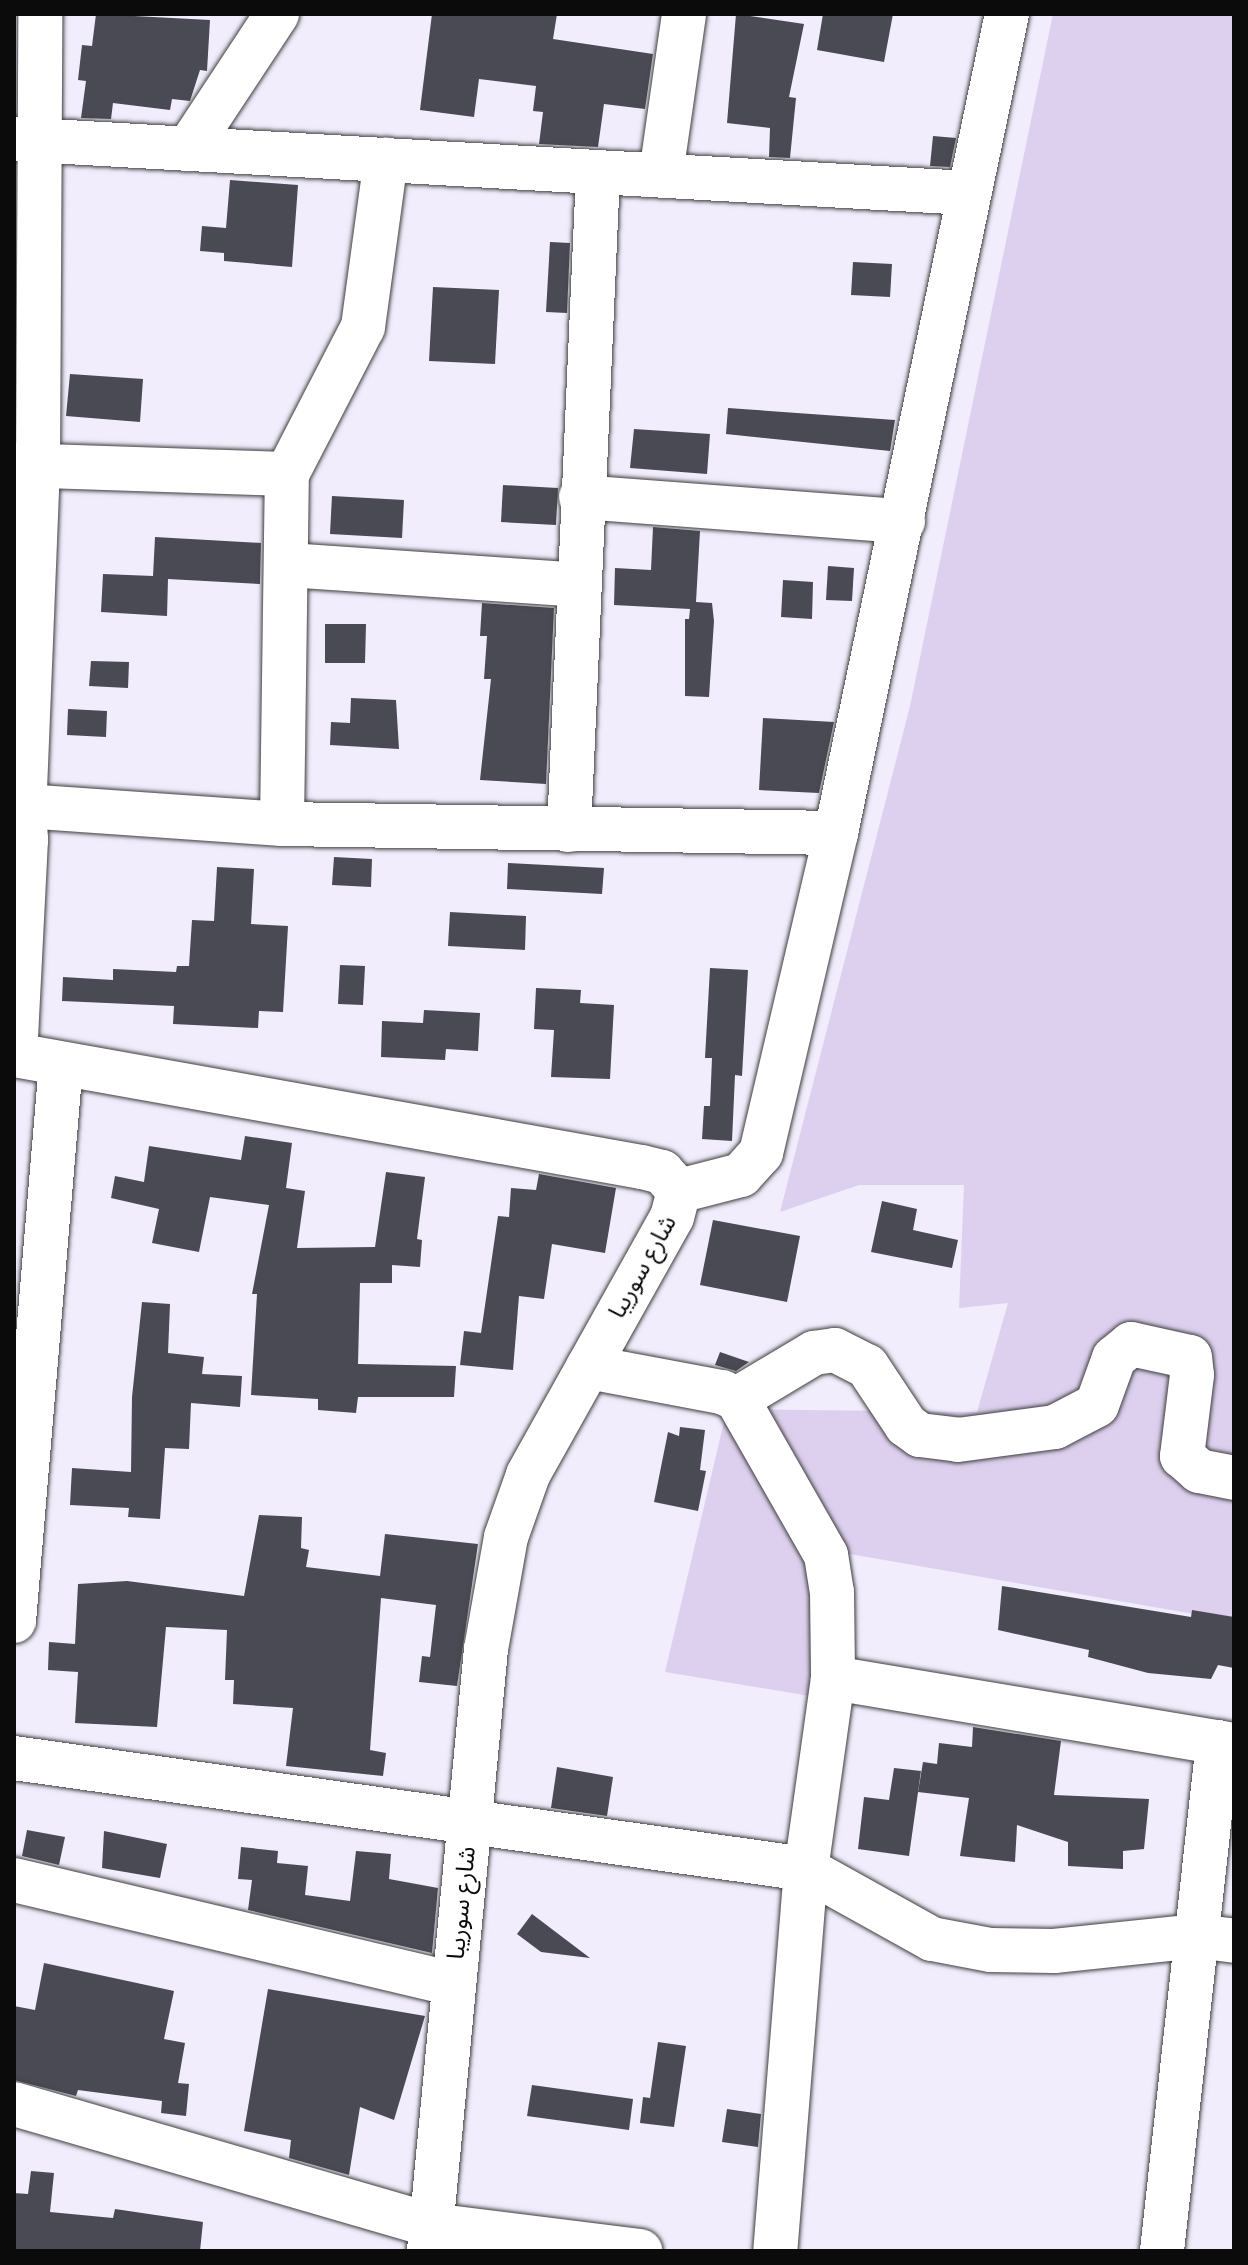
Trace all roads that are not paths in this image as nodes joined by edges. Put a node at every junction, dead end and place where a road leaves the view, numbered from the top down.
1 (40, 14) edge
2 (277, 14) edge
3 (684, 14) edge
4 (1007, 14) edge
5 (26, 140) edge
6 (188, 149) junction
7 (386, 160) junction
8 (598, 173) junction
9 (661, 174) junction
10 (967, 193) junction
11 (26, 465) edge
12 (287, 474) junction
13 (581, 497) junction
14 (903, 521) junction
15 (288, 565) junction
16 (578, 585) junction
17 (24, 597) edge
18 (21, 811) edge
19 (282, 824) junction
20 (569, 830) junction
21 (836, 833) junction
22 (14, 1055) edge
23 (61, 1064) junction
24 (679, 1191) junction
25 (588, 1367) junction
26 (737, 1399) junction
27 (1234, 1478) edge
28 (19, 1511) edge
29 (14, 1621) edge
30 (833, 1678) junction
31 (1226, 1744) edge
32 (14, 1758) edge
33 (470, 1819) junction
34 (806, 1869) junction
35 (14, 1880) edge
36 (1215, 1938) edge
37 (453, 1984) junction
38 (14, 2104) edge
39 (430, 2238) edge
40 (640, 2251) edge
41 (775, 2251) edge
42 (1162, 2251) edge

1 - 5 street, شارع سوريبا
2 - 6 street
3 - 9 street
4 - 10 street
5 - 6 street
5 - 11 street, شارع سوريبا
6 - 7 street
7 - 8 street
7 - 12 street
8 - 9 street
8 - 13 street
9 - 10 street
10 - 14 street
11 - 12 street
11 - 17 street, شارع سوريبا
12 - 15 street
13 - 14 street
13 - 16 street
14 - 21 street
15 - 16 street
15 - 19 street
16 - 20 street
17 - 18 street, شارع سوريبا
18 - 19 street
18 - 22 street, شارع سوريبا
19 - 20 street
20 - 21 street
21 - 24 street
22 - 23 street, شارع سوريبا
23 - 24 street, شارع سوريبا
23 - 28 street
24 - 25 street, شارع سوريبا
25 - 26 street
25 - 33 street, شارع سوريبا
26 - 27 street
26 - 30 street
28 - 29 street
30 - 31 street
30 - 34 street
31 - 36 street
32 - 33 street
33 - 34 street
33 - 37 street, شارع سوريبا
34 - 36 street
34 - 41 street
35 - 37 street
36 - 42 street
37 - 39 street, شارع سوريبا
38 - 39 street
39 - 40 street

